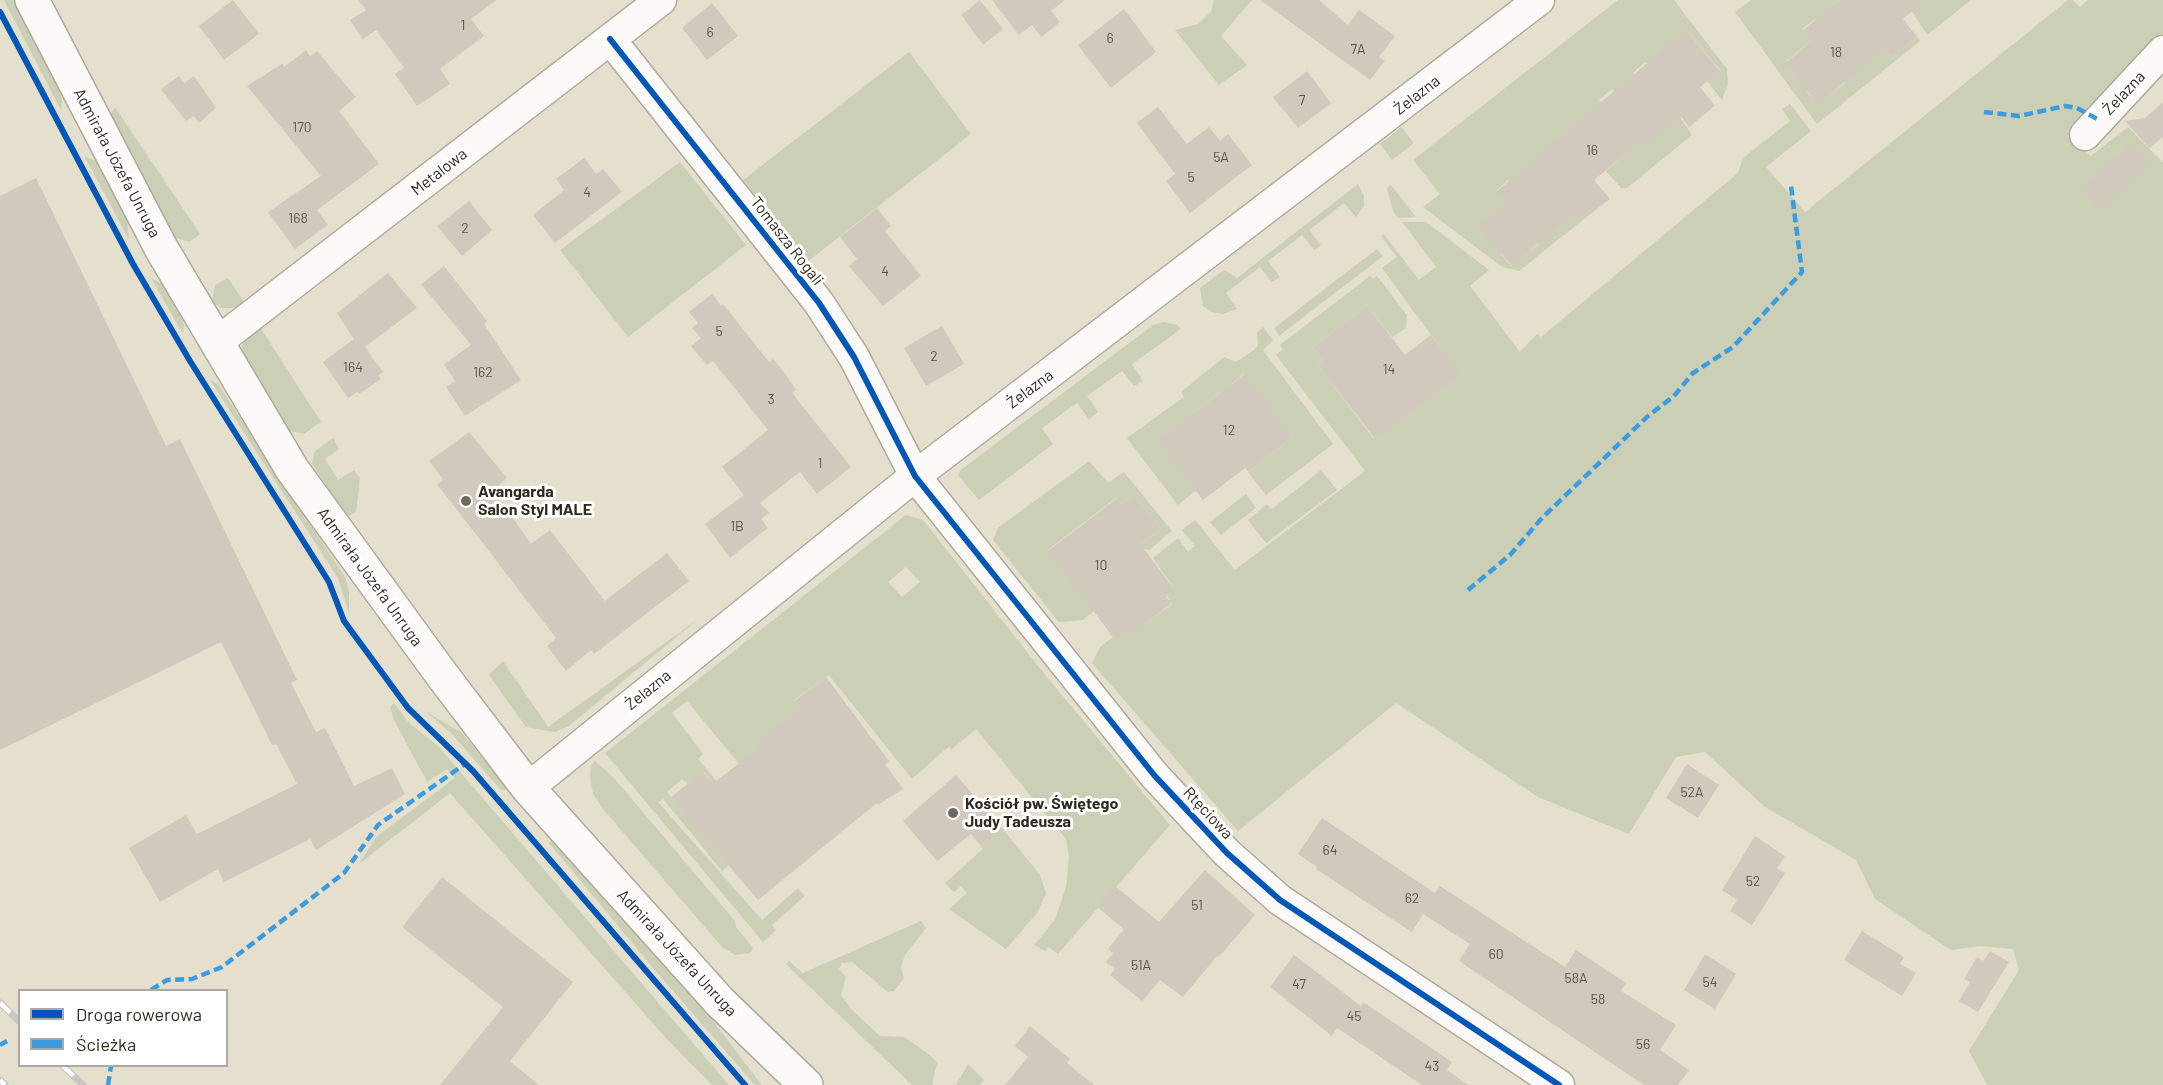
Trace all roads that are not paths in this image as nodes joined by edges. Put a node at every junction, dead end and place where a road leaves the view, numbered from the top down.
1 (32, 0) edge
2 (661, 0) edge
3 (1539, 0) edge
4 (610, 39) junction
5 (2163, 51) edge
6 (2085, 135) dead end
7 (216, 343) junction
8 (915, 476) junction
9 (528, 788) junction
10 (806, 1085) edge
11 (1558, 1085) edge

1 - 7 street, Admirała Józefa Unruga
2 - 4 street, Metalowa
3 - 8 street, Żelazna
4 - 7 street, Metalowa
4 - 8 street, Tomasza Rogali
5 - 6 street, Żelazna
7 - 9 street, Admirała Józefa Unruga
8 - 9 street, Żelazna
8 - 11 street, Rtęciowa
9 - 10 street, Admirała Józefa Unruga

